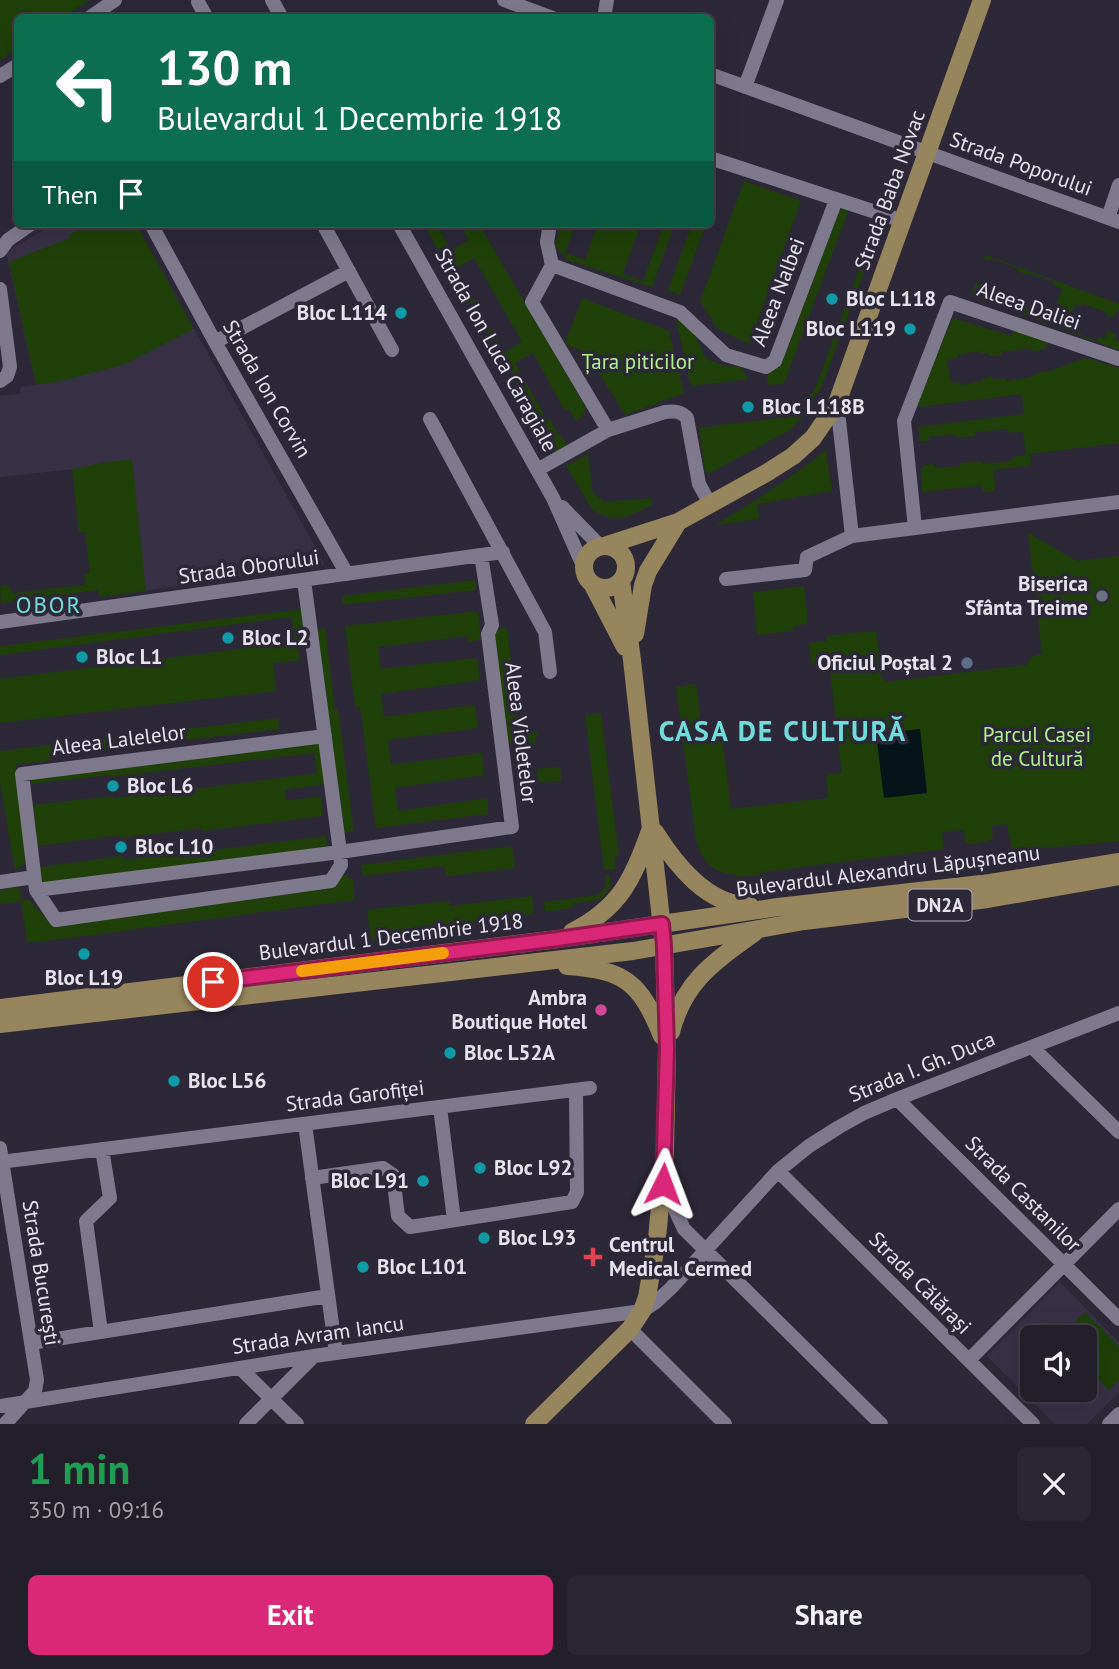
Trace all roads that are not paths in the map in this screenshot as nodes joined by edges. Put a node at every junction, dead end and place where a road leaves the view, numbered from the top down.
1 (115, 0) edge
2 (504, 0) edge
3 (777, 0) edge
4 (982, 0) edge
5 (198, 2) dead end
6 (95, 14) edge
7 (205, 14) edge
8 (542, 14) edge
9 (714, 75) edge
10 (745, 87) junction
11 (928, 153) junction
12 (714, 159) edge
13 (1119, 185) edge
14 (836, 200) junction
15 (1113, 220) edge
16 (903, 221) junction
17 (25, 228) edge
18 (153, 228) edge
19 (325, 228) edge
20 (401, 228) edge
21 (549, 228) edge
22 (0, 251) edge
23 (552, 265) junction
24 (349, 271) junction
25 (0, 289) edge
26 (215, 342) junction
27 (392, 350) dead end
28 (1119, 359) edge
29 (3, 379) edge
30 (837, 402) junction
31 (430, 419) dead end
32 (608, 430) junction
33 (537, 470) junction
34 (553, 498) junction
35 (1119, 502) edge
36 (710, 504) junction
37 (678, 522) junction
38 (915, 528) junction
39 (852, 536) junction
40 (603, 547) junction
41 (503, 552) junction
42 (481, 555) junction
43 (584, 568) junction
44 (347, 574) junction
45 (726, 579) dead end
46 (304, 580) junction
47 (622, 580) junction
48 (593, 584) junction
49 (0, 622) edge
50 (632, 660) junction
51 (550, 672) dead end
52 (325, 736) junction
53 (652, 827) junction
54 (340, 852) junction
55 (1119, 862) edge
56 (1119, 876) edge
57 (0, 882) edge
58 (35, 884) junction
59 (54, 888) junction
60 (778, 907) junction
61 (48, 908) junction
62 (662, 924) junction
63 (760, 929) junction
64 (558, 939) junction
65 (664, 946) junction
66 (528, 963) junction
67 (0, 1008) edge
68 (1119, 1013) edge
69 (0, 1024) edge
70 (1032, 1047) junction
71 (667, 1049) junction
72 (897, 1099) junction
73 (440, 1107) junction
74 (305, 1124) junction
75 (1119, 1132) edge
76 (102, 1149) junction
77 (1, 1157) edge
78 (778, 1171) junction
79 (312, 1178) junction
80 (663, 1184) junction
81 (1119, 1209) edge
82 (454, 1220) junction
83 (684, 1229) junction
84 (657, 1239) junction
85 (706, 1250) junction
86 (1064, 1265) junction
87 (328, 1296) junction
88 (642, 1311) junction
89 (1119, 1319) edge
90 (630, 1329) junction
91 (101, 1332) junction
92 (31, 1343) junction
93 (336, 1353) junction
94 (314, 1356) junction
95 (969, 1360) junction
96 (240, 1368) junction
97 (271, 1399) junction
98 (28, 1401) junction
99 (0, 1406) edge
100 (1119, 1414) edge
101 (5, 1424) edge
102 (246, 1424) edge
103 (297, 1424) edge
104 (534, 1424) edge
105 (725, 1424) edge
106 (881, 1424) edge
107 (1033, 1424) edge
108 (1109, 1424) edge

1 - 6 street
2 - 8 street
3 - 10 street
4 - 11 main road, Strada Baba Novac
5 - 7 street
9 - 10 street, Strada Poporului
10 - 11 street, Strada Poporului
11 - 15 street, Strada Poporului
11 - 16 main road, Strada Baba Novac
12 - 14 street
13 - 15 street
14 - 16 street
14 - 23 street, Aleea Nalbei
16 - 30 main road, Strada Baba Novac
17 - 22 street
18 - 26 street, Strada Ion Corvin
19 - 24 street
20 - 33 street, Strada Ion Luca Caragiale
21 - 23 street
23 - 32 street
24 - 26 street
24 - 27 street
25 - 29 street
26 - 44 street, Strada Ion Corvin
28 - 38 street, Aleea Daliei
30 - 36 main road, Strada Baba Novac
30 - 39 street
31 - 41 street
32 - 33 street
32 - 36 street
33 - 34 street, Strada Ion Luca Caragiale
34 - 40 street, Strada Ion Luca Caragiale
34 - 43 street, Strada Ion Luca Caragiale
35 - 38 street
36 - 37 main road, Strada Baba Novac
37 - 40 main road, Strada Baba Novac
37 - 47 main road, Strada Baba Novac
37 - 50 main road
38 - 39 street
39 - 45 street
40 - 43 main road
40 - 47 main road
41 - 42 street, Strada Oborului
41 - 51 street
42 - 44 street, Strada Oborului
42 - 54 street, Aleea Violetelor
43 - 48 main road
44 - 46 street, Strada Oborului
46 - 49 street, Strada Oborului
46 - 52 street
47 - 48 main road
47 - 50 main road
48 - 50 main road
50 - 53 main road
52 - 54 street
52 - 58 street, Aleea Lalelelor
53 - 60 main road
53 - 62 main road
53 - 64 main road
54 - 59 street, Aleea Violetelor
54 - 61 street
55 - 60 main road, Bulevardul Alexandru Lăpușneanu / DN2A
56 - 63 main road, Bulevardul Alexandru Lăpușneanu / DN2A
57 - 58 street, Aleea Violetelor
58 - 59 street, Aleea Violetelor
58 - 61 street
59 - 61 street
60 - 62 main road, Bulevardul Alexandru Lăpușneanu / DN2A
62 - 64 main road, Bulevardul 1 Decembrie 1918 / DN2A
62 - 65 main road
63 - 65 main road, Bulevardul Alexandru Lăpușneanu / DN2A
63 - 71 main road
64 - 67 main road, Bulevardul 1 Decembrie 1918 / DN2A
65 - 66 main road, Bulevardul 1 Decembrie 1918 / DN2A
65 - 71 main road, Strada I. Gh. Duca
66 - 69 main road, Bulevardul 1 Decembrie 1918 / DN2A
66 - 71 main road
68 - 70 street, Strada I. Gh. Duca
70 - 72 street, Strada I. Gh. Duca
70 - 75 street
71 - 80 main road, Strada I. Gh. Duca
72 - 78 street, Strada I. Gh. Duca
72 - 86 street, Strada Castanilor
73 - 74 street, Strada Garofiței
73 - 82 street
73 - 82 street, Strada Garofiței
74 - 76 street, Strada Garofiței
74 - 79 street
76 - 77 street, Strada Garofiței
76 - 91 street
77 - 92 street, Strada București
78 - 85 street, Strada I. Gh. Duca
78 - 95 street, Strada Călărași
79 - 82 street
79 - 87 street
80 - 83 street
80 - 84 main road, Strada I. Gh. Duca
81 - 86 street
83 - 84 street
83 - 85 street
84 - 88 main road, Strada I. Gh. Duca
85 - 88 street, Strada I. Gh. Duca
85 - 106 street
86 - 89 street, Strada Castanilor
86 - 95 street
87 - 91 street
87 - 93 street
88 - 90 main road, Strada I. Gh. Duca
88 - 93 street, Strada Avram Iancu
90 - 104 main road, Strada I. Gh. Duca
90 - 105 street
91 - 92 street
92 - 98 street, Strada București
93 - 94 street, Strada Avram Iancu
94 - 96 street, Strada Avram Iancu
94 - 97 street
95 - 107 street, Strada Călărași
96 - 97 street
96 - 98 street, Strada Avram Iancu
97 - 102 street
97 - 103 street
98 - 99 street, Strada Avram Iancu
98 - 101 street
100 - 108 street

